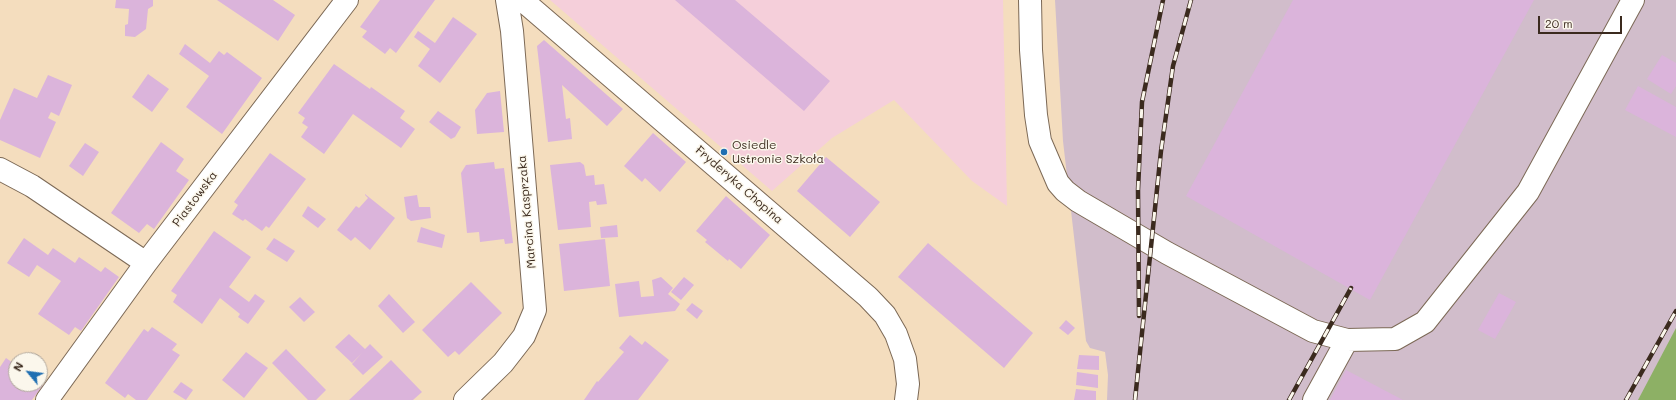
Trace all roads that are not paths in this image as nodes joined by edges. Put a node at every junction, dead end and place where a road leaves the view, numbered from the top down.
1 (347, 0) edge
2 (507, 0) edge
3 (522, 0) edge
4 (1030, 0) edge
5 (1633, 0) edge
6 (0, 169) edge
7 (146, 263) junction
8 (1347, 340) junction
9 (46, 400) edge
10 (465, 400) edge
11 (906, 400) edge
12 (1314, 400) edge

1 - 7 street, Piastowska
2 - 10 street, Marcina Kasprzaka
3 - 11 street, Fryderyka Chopina
4 - 8 street
5 - 8 street
6 - 7 street
7 - 9 street, Piastowska
8 - 12 street

